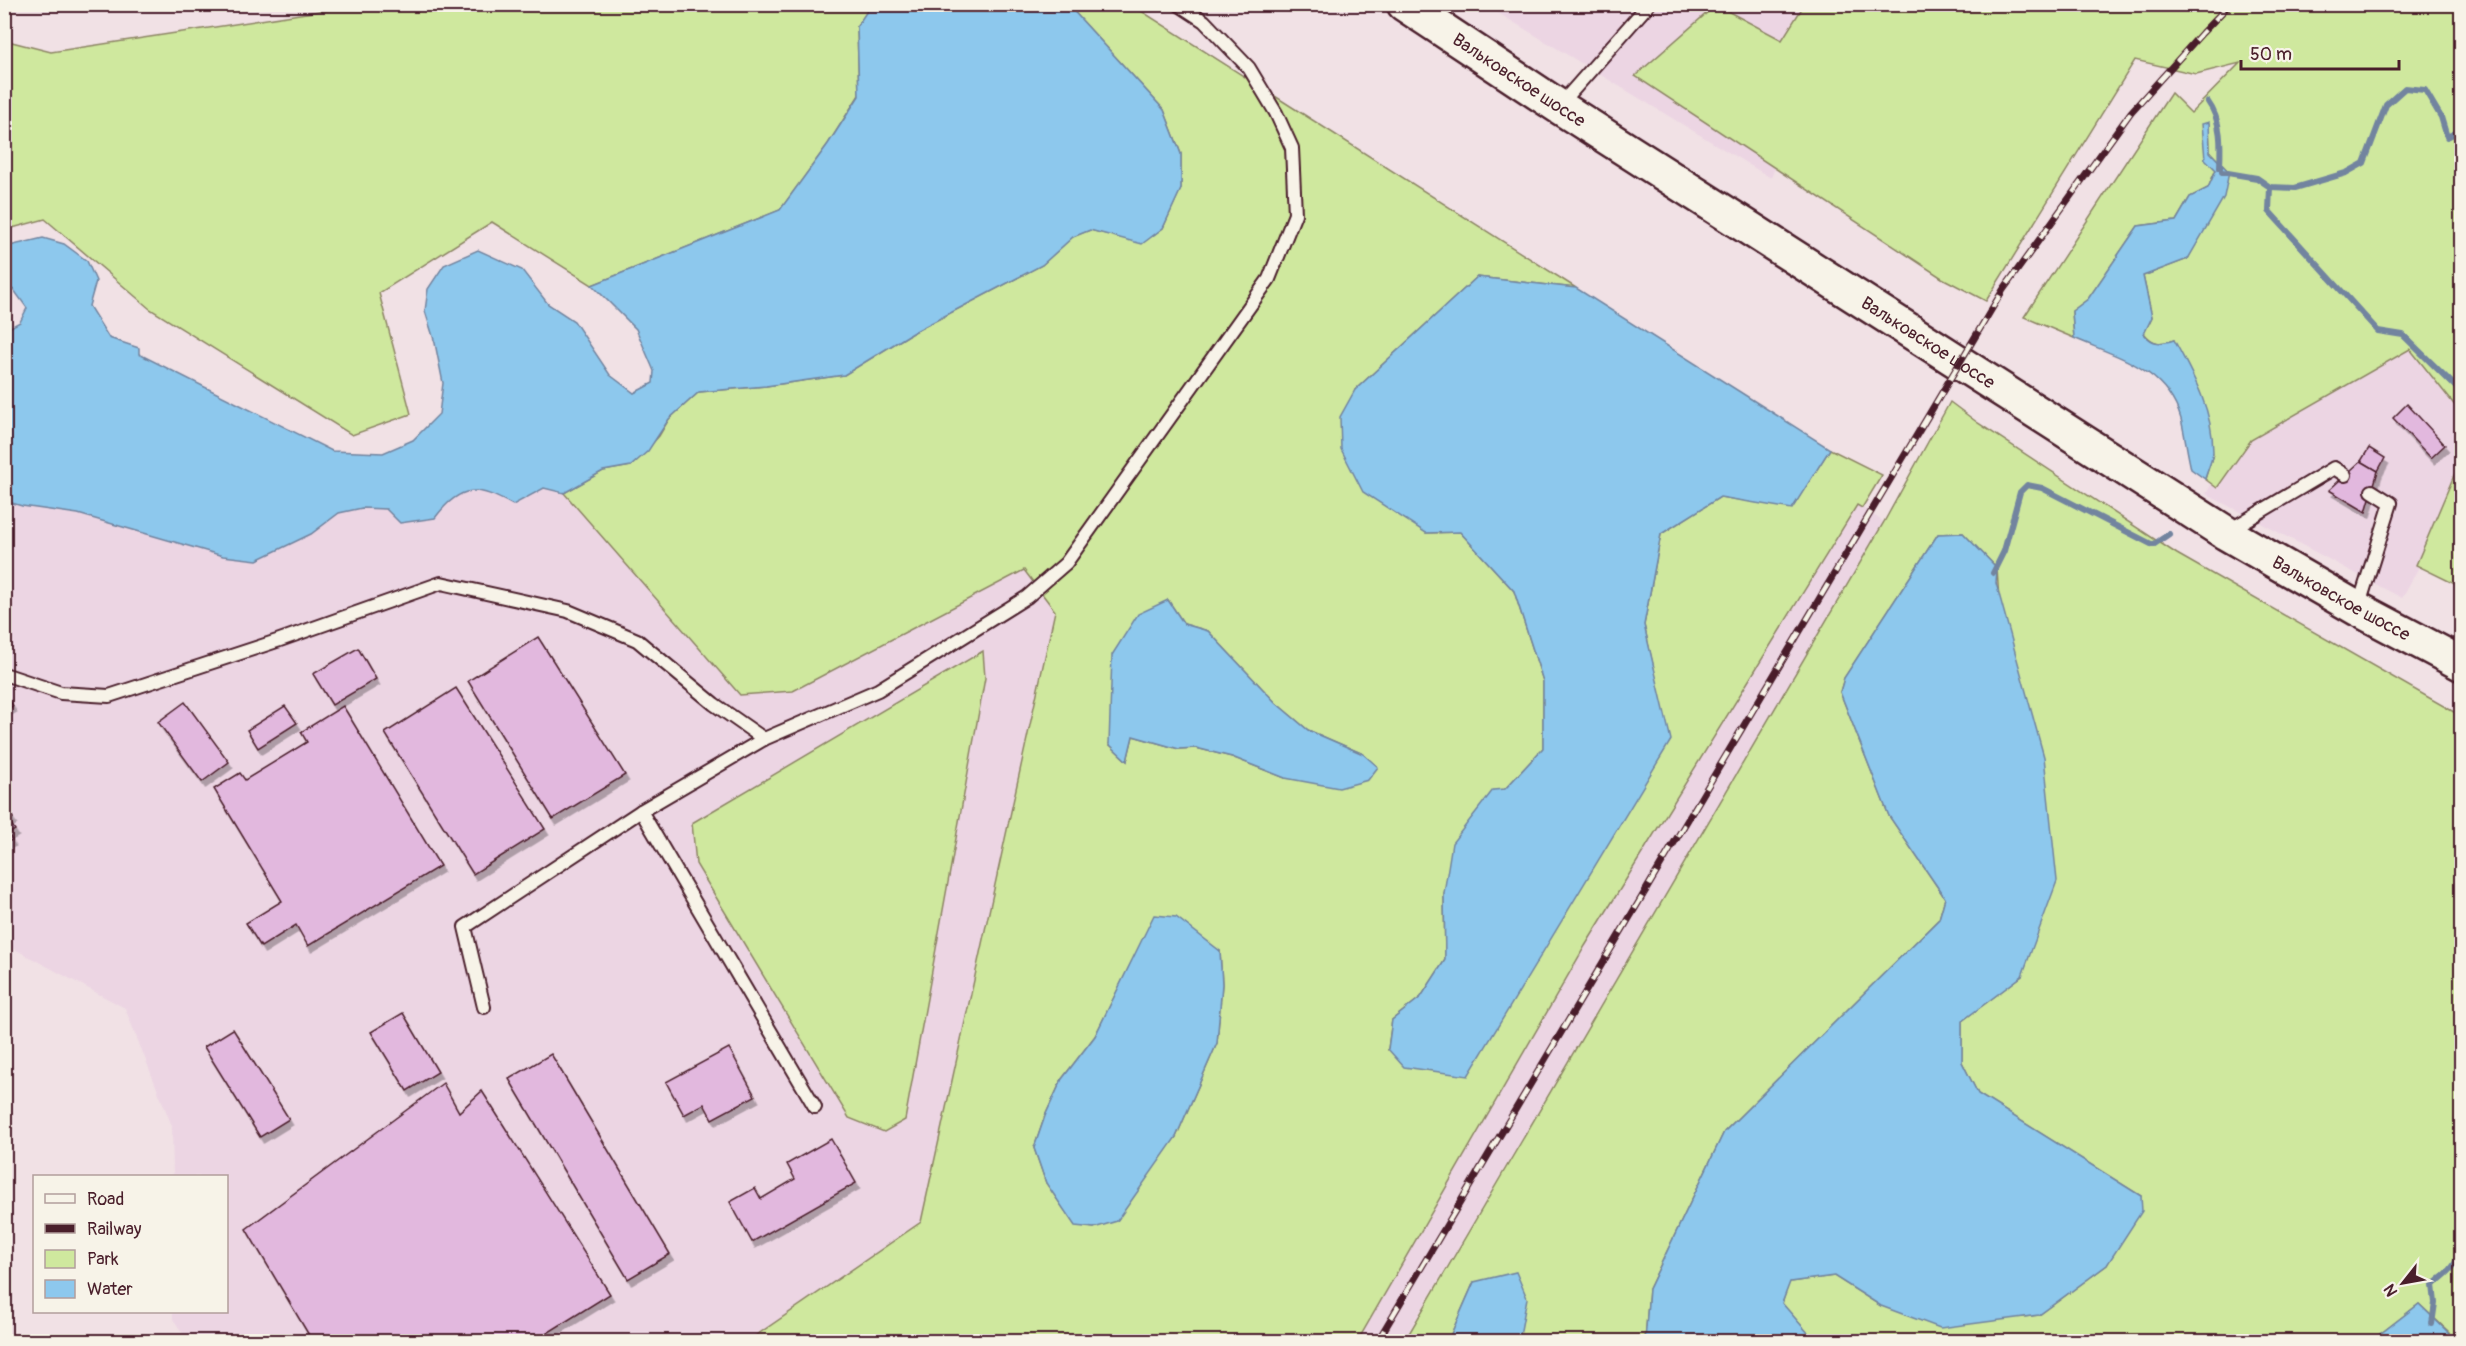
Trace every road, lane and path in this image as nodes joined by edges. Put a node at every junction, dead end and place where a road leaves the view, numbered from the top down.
1 (1178, 4) edge
2 (1404, 4) edge
3 (1649, 4) edge
4 (1558, 106) junction
5 (2345, 475) dead end
6 (2372, 491) dead end
7 (2226, 533) junction
8 (2358, 609) junction
9 (2462, 664) edge
10 (4, 674) edge
11 (764, 739) junction
12 (641, 811) junction
13 (484, 1007) dead end
14 (815, 1107) dead end

1 - 11 lane
2 - 4 main road, Вальковское шоссе
3 - 4 lane
4 - 7 main road, Вальковское шоссе
5 - 7 lane
6 - 8 lane
7 - 8 main road, Вальковское шоссе
8 - 9 main road, Вальковское шоссе
10 - 11 lane
11 - 12 lane
12 - 13 lane
12 - 14 lane

